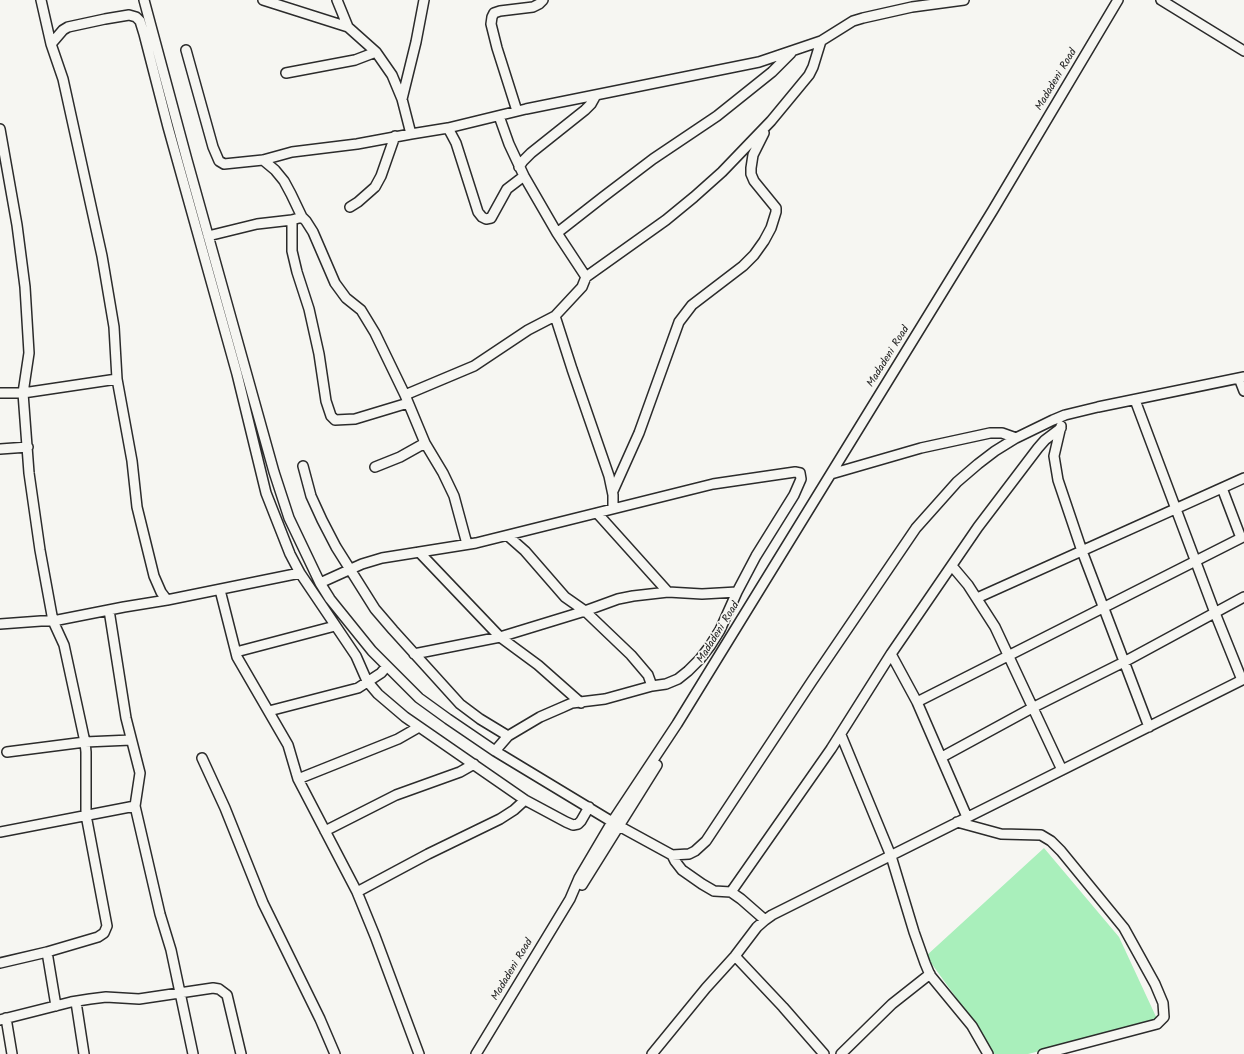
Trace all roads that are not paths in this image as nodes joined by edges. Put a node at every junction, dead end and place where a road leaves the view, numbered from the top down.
1 (41, 0) edge
2 (144, 0) edge
3 (263, 0) edge
4 (338, 0) edge
5 (424, 0) edge
6 (543, 0) edge
7 (964, 0) edge
8 (1118, 0) edge
9 (1161, 0) edge
10 (348, 27) junction
11 (821, 41) junction
12 (51, 44) junction
13 (186, 50) dead end
14 (1244, 51) edge
15 (376, 52) junction
16 (792, 52) junction
17 (286, 73) dead end
18 (596, 95) junction
19 (402, 99) junction
20 (517, 111) junction
21 (500, 116) junction
22 (771, 121) junction
23 (448, 128) junction
24 (0, 129) edge
25 (411, 134) junction
26 (395, 136) junction
27 (263, 160) junction
28 (522, 172) junction
29 (196, 190) junction
30 (186, 192) junction
31 (350, 206) dead end
32 (302, 217) junction
33 (292, 220) junction
34 (557, 233) junction
35 (208, 236) junction
36 (586, 277) junction
37 (555, 316) junction
38 (1242, 377) edge
39 (117, 379) junction
40 (1244, 391) edge
41 (0, 393) edge
42 (23, 393) junction
43 (406, 399) junction
44 (1135, 400) junction
45 (1065, 415) junction
46 (1061, 428) junction
47 (1016, 438) junction
48 (425, 443) junction
49 (28, 447) junction
50 (0, 449) edge
51 (303, 466) dead end
52 (374, 467) dead end
53 (831, 474) junction
54 (1244, 478) edge
55 (1222, 488) junction
56 (613, 491) junction
57 (613, 508) junction
58 (1175, 509) junction
59 (597, 513) junction
60 (508, 536) junction
61 (1243, 541) edge
62 (467, 544) junction
63 (1082, 551) junction
64 (419, 552) junction
65 (1196, 562) junction
66 (952, 566) junction
67 (350, 569) junction
68 (300, 574) junction
69 (320, 583) junction
70 (220, 590) junction
71 (668, 592) junction
72 (737, 592) junction
73 (1244, 597) edge
74 (977, 598) junction
75 (167, 600) junction
76 (1102, 608) junction
77 (109, 610) junction
78 (586, 611) junction
79 (1215, 613) junction
80 (53, 621) junction
81 (0, 624) edge
82 (335, 626) junction
83 (500, 637) junction
84 (236, 652) junction
85 (414, 654) junction
86 (890, 654) junction
87 (1008, 656) junction
88 (1124, 662) junction
89 (387, 666) junction
90 (1243, 680) edge
91 (367, 682) junction
92 (652, 686) junction
93 (917, 702) junction
94 (581, 703) junction
95 (1032, 708) junction
96 (269, 711) junction
97 (419, 727) junction
98 (1149, 727) junction
99 (841, 735) junction
100 (508, 736) junction
101 (131, 740) junction
102 (84, 742) junction
103 (496, 751) junction
104 (7, 752) dead end
105 (942, 757) junction
106 (202, 758) dead end
107 (474, 764) junction
108 (1062, 770) junction
109 (298, 779) junction
110 (526, 800) junction
111 (135, 806) junction
112 (589, 807) junction
113 (86, 815) junction
114 (967, 817) junction
115 (957, 822) junction
116 (615, 824) junction
117 (325, 830) junction
118 (0, 832) edge
119 (672, 855) junction
120 (891, 856) junction
121 (357, 892) junction
122 (731, 892) junction
123 (765, 920) junction
124 (47, 952) junction
125 (735, 956) junction
126 (0, 963) edge
127 (930, 974) junction
128 (180, 994) junction
129 (76, 1002) junction
130 (56, 1006) junction
131 (3, 1019) edge
132 (12, 1054) edge
133 (84, 1054) edge
134 (193, 1054) edge
135 (241, 1054) edge
136 (335, 1054) edge
137 (419, 1054) edge
138 (476, 1054) edge
139 (652, 1054) edge
140 (824, 1054) edge
141 (841, 1054) edge
142 (988, 1054) edge
143 (1044, 1054) edge

1 - 12 street
2 - 29 street
3 - 10 street
4 - 10 street
5 - 19 street
6 - 20 street
7 - 11 street
8 - 53 street, Madadeni Road
9 - 14 street
10 - 15 street
11 - 16 street
11 - 22 street
12 - 30 street
12 - 39 street
13 - 27 street
15 - 17 street
15 - 19 street
16 - 18 street
16 - 34 street
18 - 20 street
18 - 28 street
19 - 25 street
20 - 21 street
21 - 23 street
21 - 28 street
22 - 36 street
22 - 56 street
23 - 25 street
23 - 28 street
24 - 42 street
25 - 26 street
26 - 27 street
26 - 31 street
27 - 32 street
28 - 34 street
29 - 30 street
29 - 35 street
30 - 68 street
32 - 33 street
32 - 43 street
33 - 35 street
33 - 43 street
34 - 36 street
35 - 69 street
36 - 37 street
37 - 43 street
37 - 56 street
38 - 40 street
38 - 44 street
39 - 42 street
39 - 75 street
41 - 42 street
42 - 49 street
43 - 48 street
44 - 45 street
44 - 58 street
45 - 46 street
45 - 47 street
46 - 63 street
46 - 66 street
47 - 53 street
47 - 119 street
48 - 52 street
48 - 62 street
49 - 50 street
49 - 80 street
51 - 67 street
53 - 116 street, Madadeni Road
54 - 55 street
55 - 58 street
55 - 61 street
56 - 57 street
57 - 59 street
57 - 72 street
58 - 63 street
58 - 65 street
59 - 60 street
59 - 71 street
60 - 62 street
60 - 78 street
61 - 65 street
62 - 64 street
63 - 74 street
63 - 76 street
64 - 67 street
64 - 83 street
65 - 76 street
65 - 79 street
66 - 74 street
66 - 86 street
67 - 69 street
67 - 85 street
68 - 70 street
68 - 82 street
69 - 89 street
70 - 75 street
70 - 84 street
71 - 72 street
71 - 78 street
72 - 92 street
73 - 79 street
74 - 87 street
75 - 77 street
76 - 87 street
76 - 88 street
77 - 80 street
77 - 101 street
78 - 83 street
78 - 92 street
79 - 88 street
79 - 90 street
80 - 81 street
80 - 102 street
82 - 84 street
82 - 91 street
83 - 85 street
83 - 94 street
84 - 96 street
85 - 100 street
86 - 93 street
86 - 99 street
87 - 93 street
87 - 95 street
88 - 95 street
88 - 98 street
89 - 91 street
89 - 103 street
90 - 98 street
91 - 96 street
91 - 97 street
92 - 94 street
93 - 105 street
94 - 100 street
95 - 105 street
95 - 108 street
96 - 109 street
97 - 107 street
97 - 109 street
98 - 108 street
99 - 120 street
99 - 122 street
100 - 103 street
101 - 102 street
101 - 111 street
102 - 104 street
102 - 113 street
103 - 112 street
105 - 114 street
106 - 136 street
107 - 110 street
107 - 117 street
108 - 114 street
109 - 117 street
110 - 112 street
110 - 121 street
111 - 113 street
111 - 128 street
112 - 116 street
113 - 118 street
113 - 124 street
114 - 115 street
115 - 120 street
115 - 143 street
116 - 119 street
116 - 138 street, Madadeni Road
117 - 121 street
119 - 122 street
120 - 123 street
120 - 127 street
121 - 137 street
122 - 123 street
123 - 125 street
124 - 126 street
124 - 130 street
125 - 139 street
125 - 140 street
127 - 141 street
127 - 142 street
128 - 129 street
128 - 134 street
128 - 135 street
129 - 130 street
129 - 133 street
130 - 131 street
131 - 132 street

